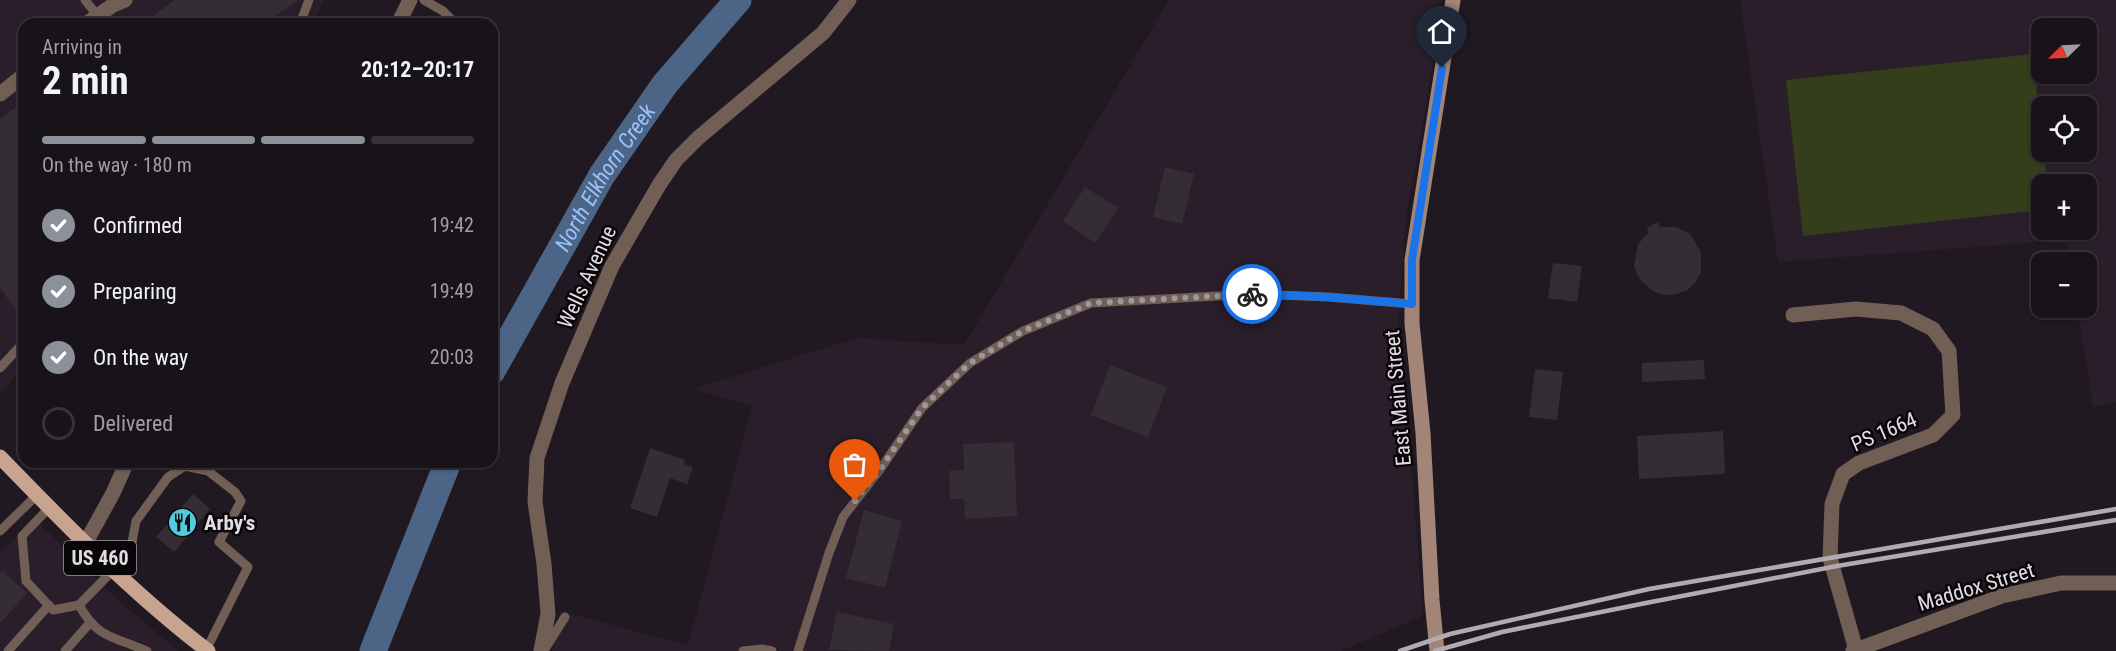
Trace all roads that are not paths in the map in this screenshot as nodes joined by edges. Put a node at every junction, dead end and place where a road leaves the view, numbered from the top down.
1 (85, 0) edge
2 (125, 0) edge
3 (309, 0) edge
4 (410, 0) edge
5 (424, 0) edge
6 (849, 0) edge
7 (1453, 0) edge
8 (91, 18) edge
9 (95, 18) edge
10 (302, 18) edge
11 (401, 18) edge
12 (450, 18) edge
13 (18, 80) edge
14 (0, 94) edge
15 (1412, 304) junction
16 (1793, 315) dead end
17 (18, 347) edge
18 (2, 362) edge
19 (3, 465) edge
20 (124, 468) edge
21 (182, 468) edge
22 (194, 468) edge
23 (36, 495) junction
24 (49, 508) junction
25 (0, 531) edge
26 (85, 544) junction
27 (113, 570) junction
28 (2116, 583) edge
29 (49, 605) junction
30 (79, 605) junction
31 (565, 617) dead end
32 (89, 624) junction
33 (207, 650) edge
34 (1854, 650) edge
35 (8, 651) edge
36 (65, 651) edge
37 (147, 651) edge
38 (543, 651) edge
39 (742, 651) edge
40 (772, 651) edge
41 (798, 651) edge
42 (1437, 651) edge

1 - 8 lane
2 - 9 street
3 - 10 lane
4 - 11 street
5 - 12 lane
6 - 38 street, Wells Avenue
7 - 15 street, East Main Street
13 - 14 street
15 - 41 lane
15 - 42 street, East Main Street
16 - 34 street, PS 1664
17 - 18 lane
19 - 23 main road, US 460
20 - 26 street
21 - 27 lane
22 - 33 lane
23 - 24 main road, US 460
23 - 25 lane
24 - 26 main road, US 460
24 - 29 lane
26 - 27 main road, US 460
27 - 30 lane
27 - 33 main road, US 460
28 - 34 street, Maddox Street
29 - 30 lane
29 - 35 lane
30 - 32 lane
31 - 38 lane
32 - 36 lane
32 - 37 lane
39 - 40 lane

